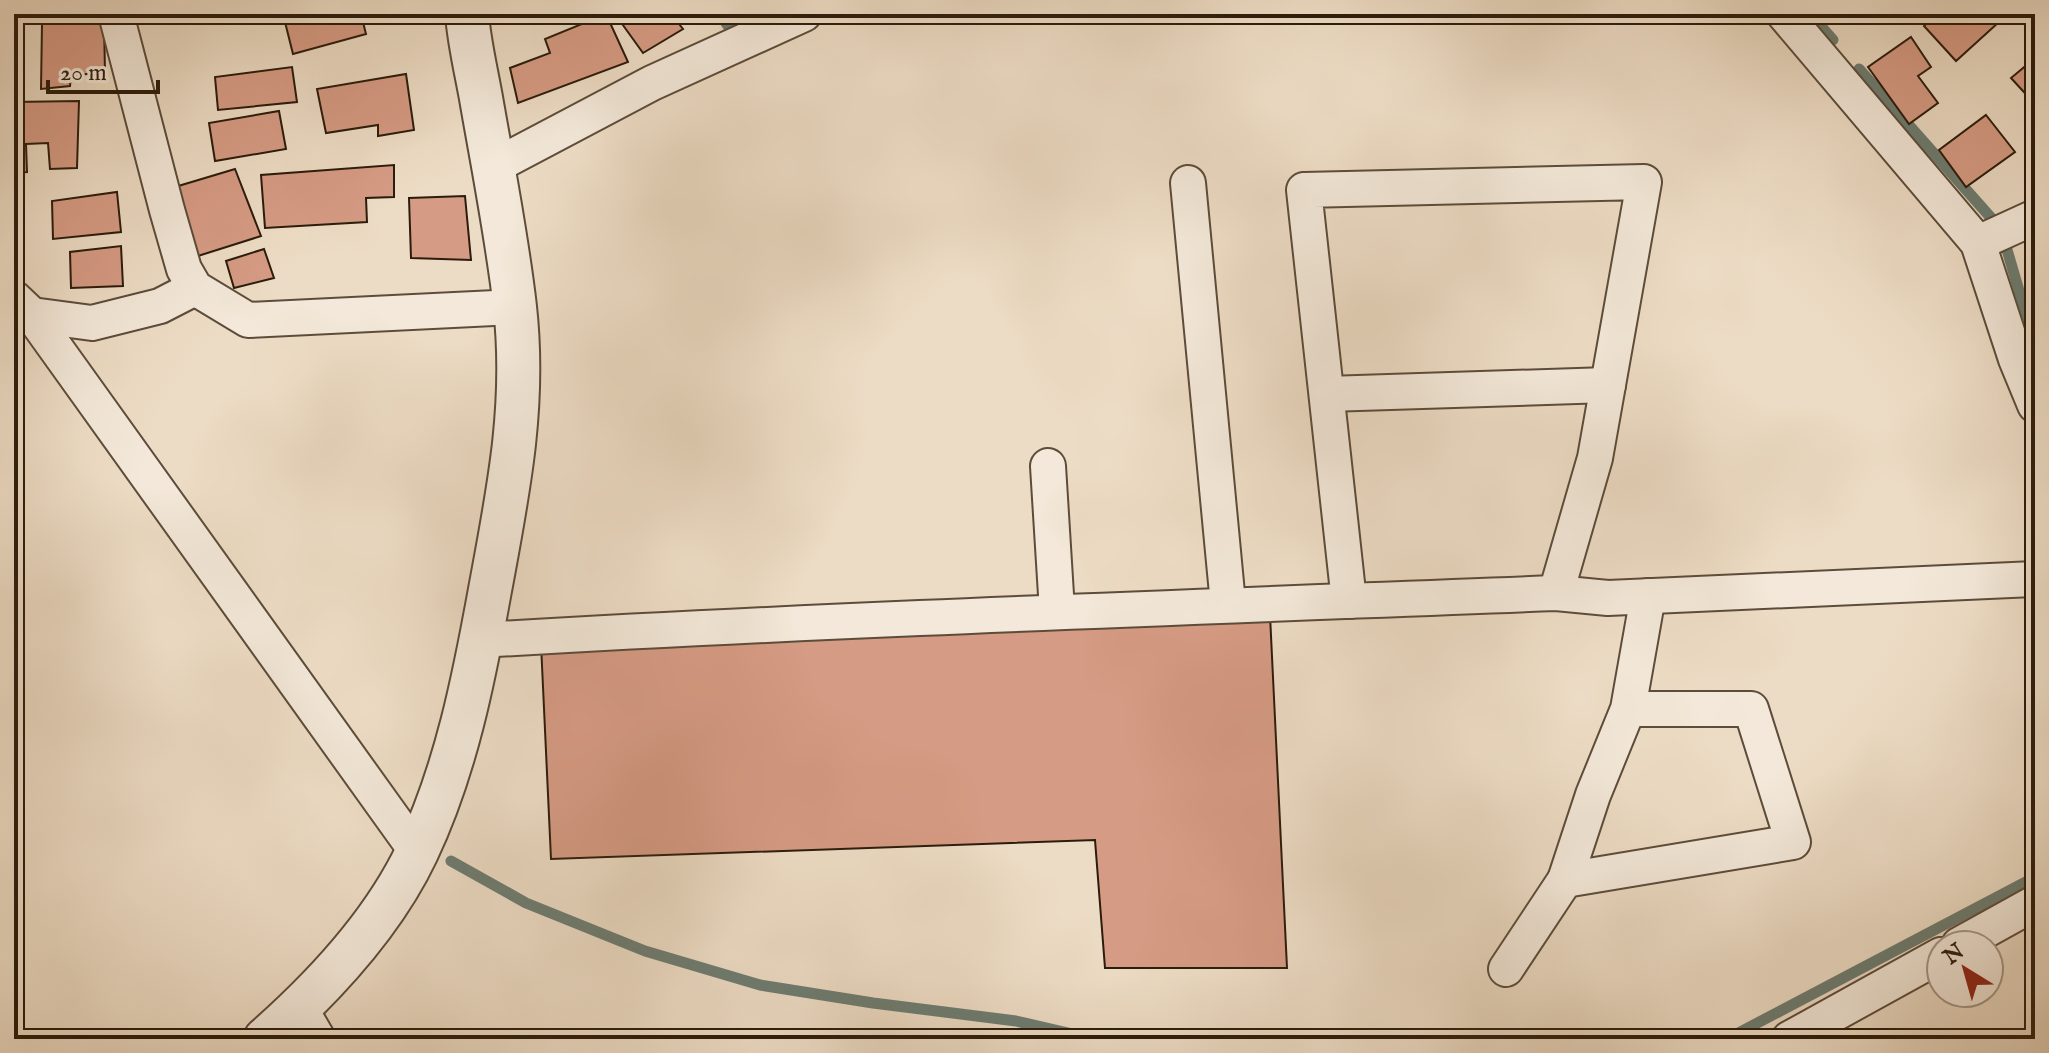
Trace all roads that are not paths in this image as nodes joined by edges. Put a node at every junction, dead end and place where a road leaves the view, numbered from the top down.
1 (116, 14) edge
2 (467, 14) edge
3 (804, 14) edge
4 (1784, 14) edge
5 (493, 167) junction
6 (1188, 183) dead end
7 (2030, 219) edge
8 (1979, 242) junction
9 (195, 288) junction
10 (23, 306) edge
11 (515, 307) junction
12 (1608, 385) junction
13 (1327, 394) junction
14 (2035, 405) edge
15 (1048, 466) dead end
16 (2035, 579) edge
17 (1556, 593) junction
18 (1648, 596) junction
19 (1349, 601) junction
20 (1228, 604) junction
21 (1057, 611) junction
22 (481, 640) junction
23 (1628, 709) junction
24 (417, 852) junction
25 (1565, 880) junction
26 (2035, 903) edge
27 (1988, 929) edge
28 (1925, 964) edge
29 (1506, 969) dead end
30 (309, 1024) edge
31 (265, 1039) edge
32 (1789, 1039) edge

1 - 9 street
2 - 5 street
3 - 5 street
4 - 8 street
5 - 11 street
6 - 20 street
7 - 8 street
8 - 14 street
9 - 10 street
9 - 11 street
10 - 24 street
11 - 22 street
12 - 13 street
12 - 13 street
12 - 17 street
13 - 19 street
15 - 21 street
16 - 18 street
17 - 18 street
17 - 19 street
18 - 23 street
19 - 20 street
20 - 21 street
21 - 22 street
22 - 24 street
23 - 25 street
23 - 25 street
24 - 30 street
25 - 29 street
26 - 27 street
28 - 32 street
30 - 31 street

